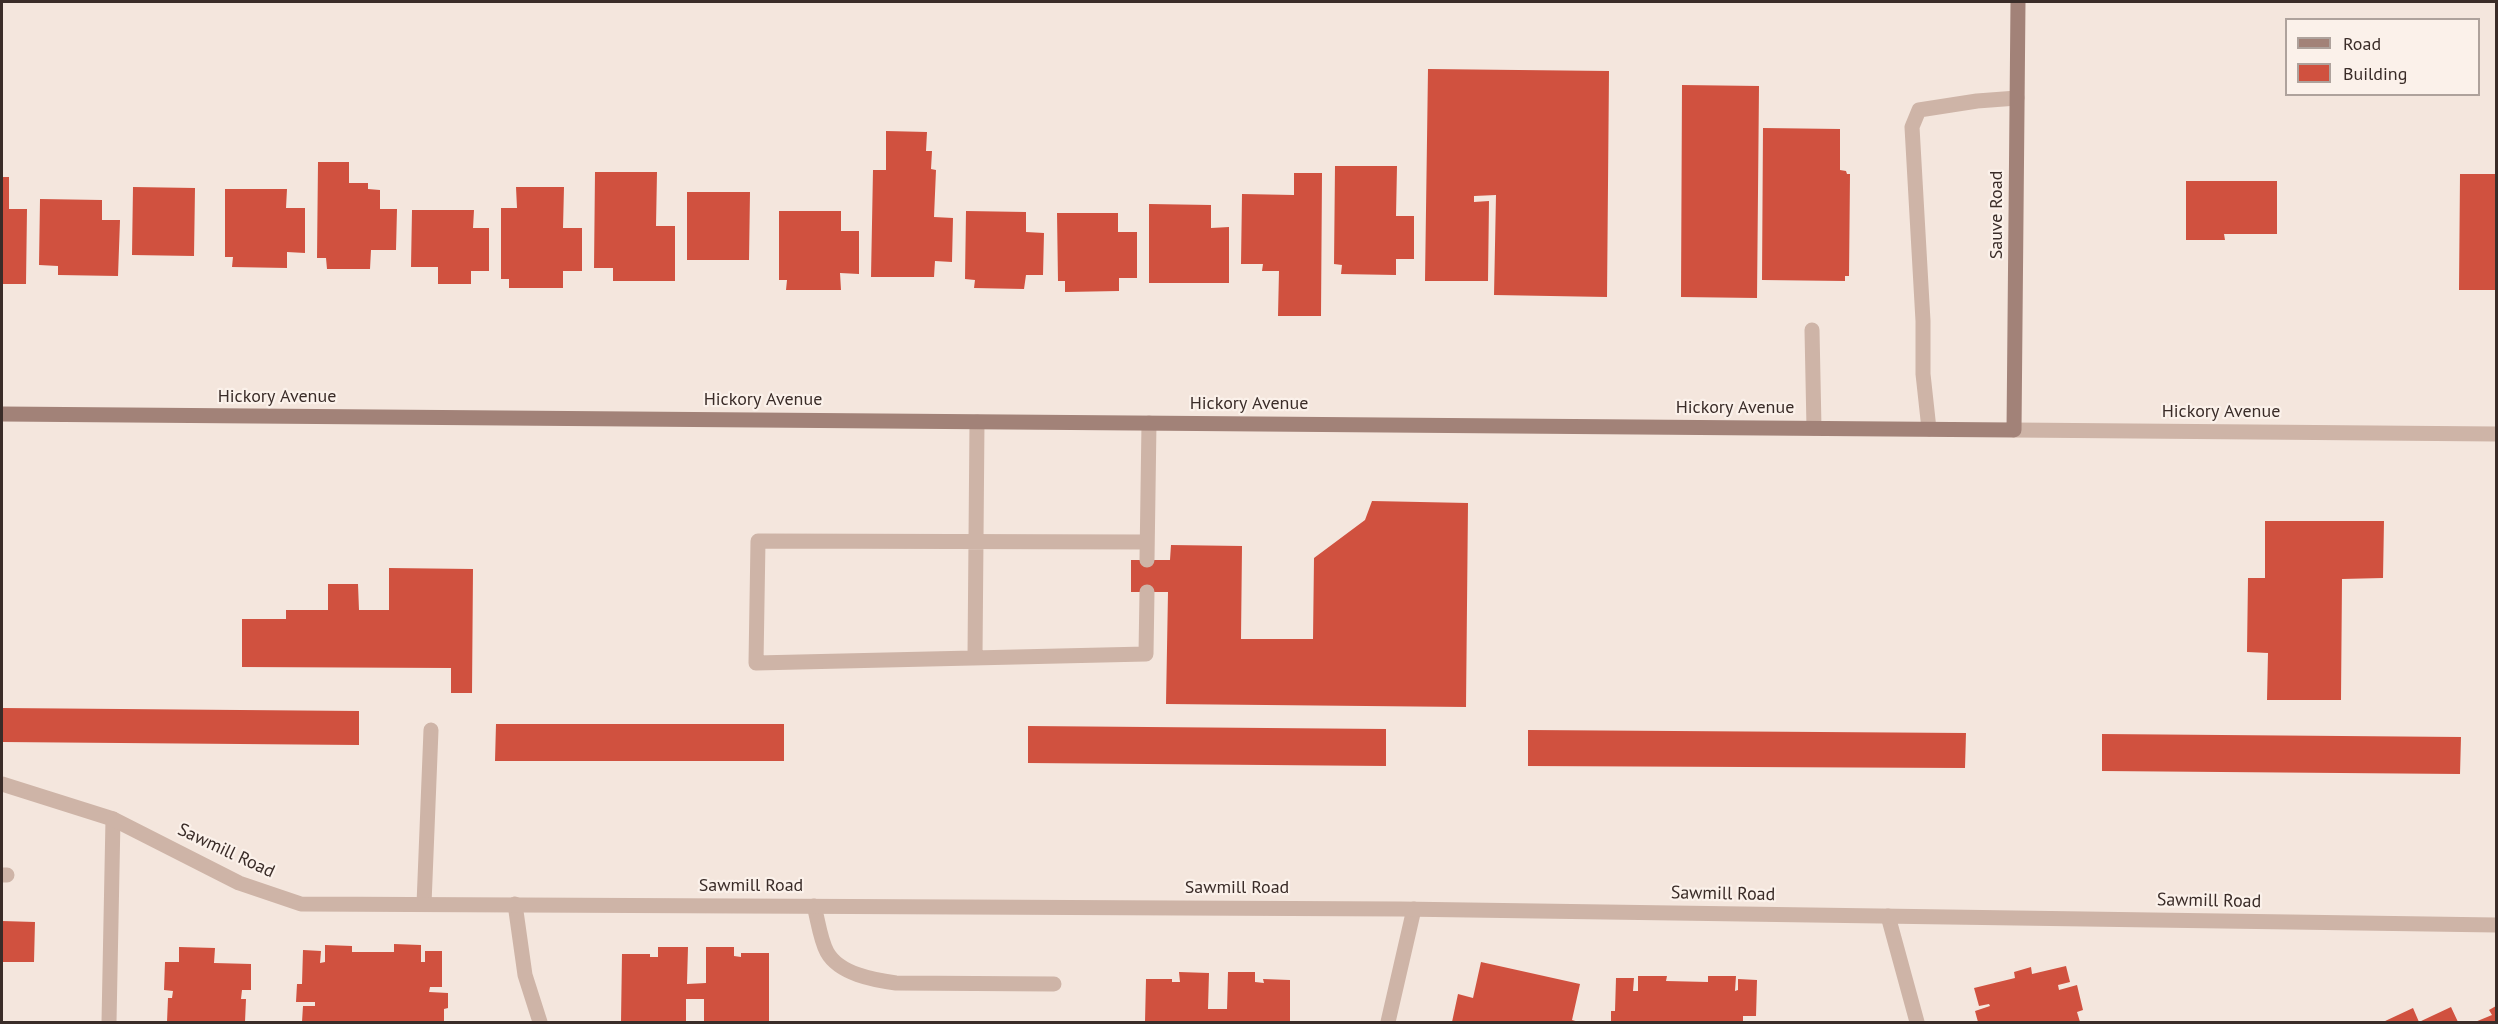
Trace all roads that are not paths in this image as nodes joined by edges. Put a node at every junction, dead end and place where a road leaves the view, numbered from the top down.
1 (2018, 2) edge
2 (2017, 98) junction
3 (1812, 330) dead end
4 (2, 414) edge
5 (977, 422) junction
6 (1149, 423) junction
7 (1814, 428) junction
8 (1929, 429) junction
9 (2014, 430) junction
10 (2496, 434) edge
11 (976, 542) junction
12 (1147, 542) junction
13 (1147, 560) dead end
14 (1147, 592) dead end
15 (975, 656) junction
16 (430, 730) dead end
17 (2, 784) edge
18 (113, 819) junction
19 (424, 904) junction
20 (515, 904) junction
21 (814, 906) junction
22 (1414, 909) junction
23 (1888, 916) junction
24 (2496, 925) edge
25 (1054, 984) dead end
26 (110, 1023) edge
27 (540, 1023) edge
28 (1388, 1023) edge
29 (1917, 1023) edge

1 - 2 street, Sauve Road
2 - 8 street
2 - 9 street, Sauve Road
3 - 7 street
4 - 5 street, Hickory Avenue
5 - 6 street, Hickory Avenue
5 - 11 street
6 - 7 street, Hickory Avenue
6 - 12 street
7 - 8 street, Hickory Avenue
8 - 9 street, Hickory Avenue
9 - 10 street, Hickory Avenue
11 - 12 street
11 - 15 street
11 - 15 street
12 - 13 street
14 - 15 street
16 - 19 street
17 - 18 street, Sawmill Road
18 - 19 street, Sawmill Road
18 - 26 street
19 - 20 street, Sawmill Road
20 - 21 street, Sawmill Road
20 - 27 street
21 - 22 street, Sawmill Road
21 - 25 street
22 - 23 street, Sawmill Road
22 - 28 street
23 - 24 street, Sawmill Road
23 - 29 street

